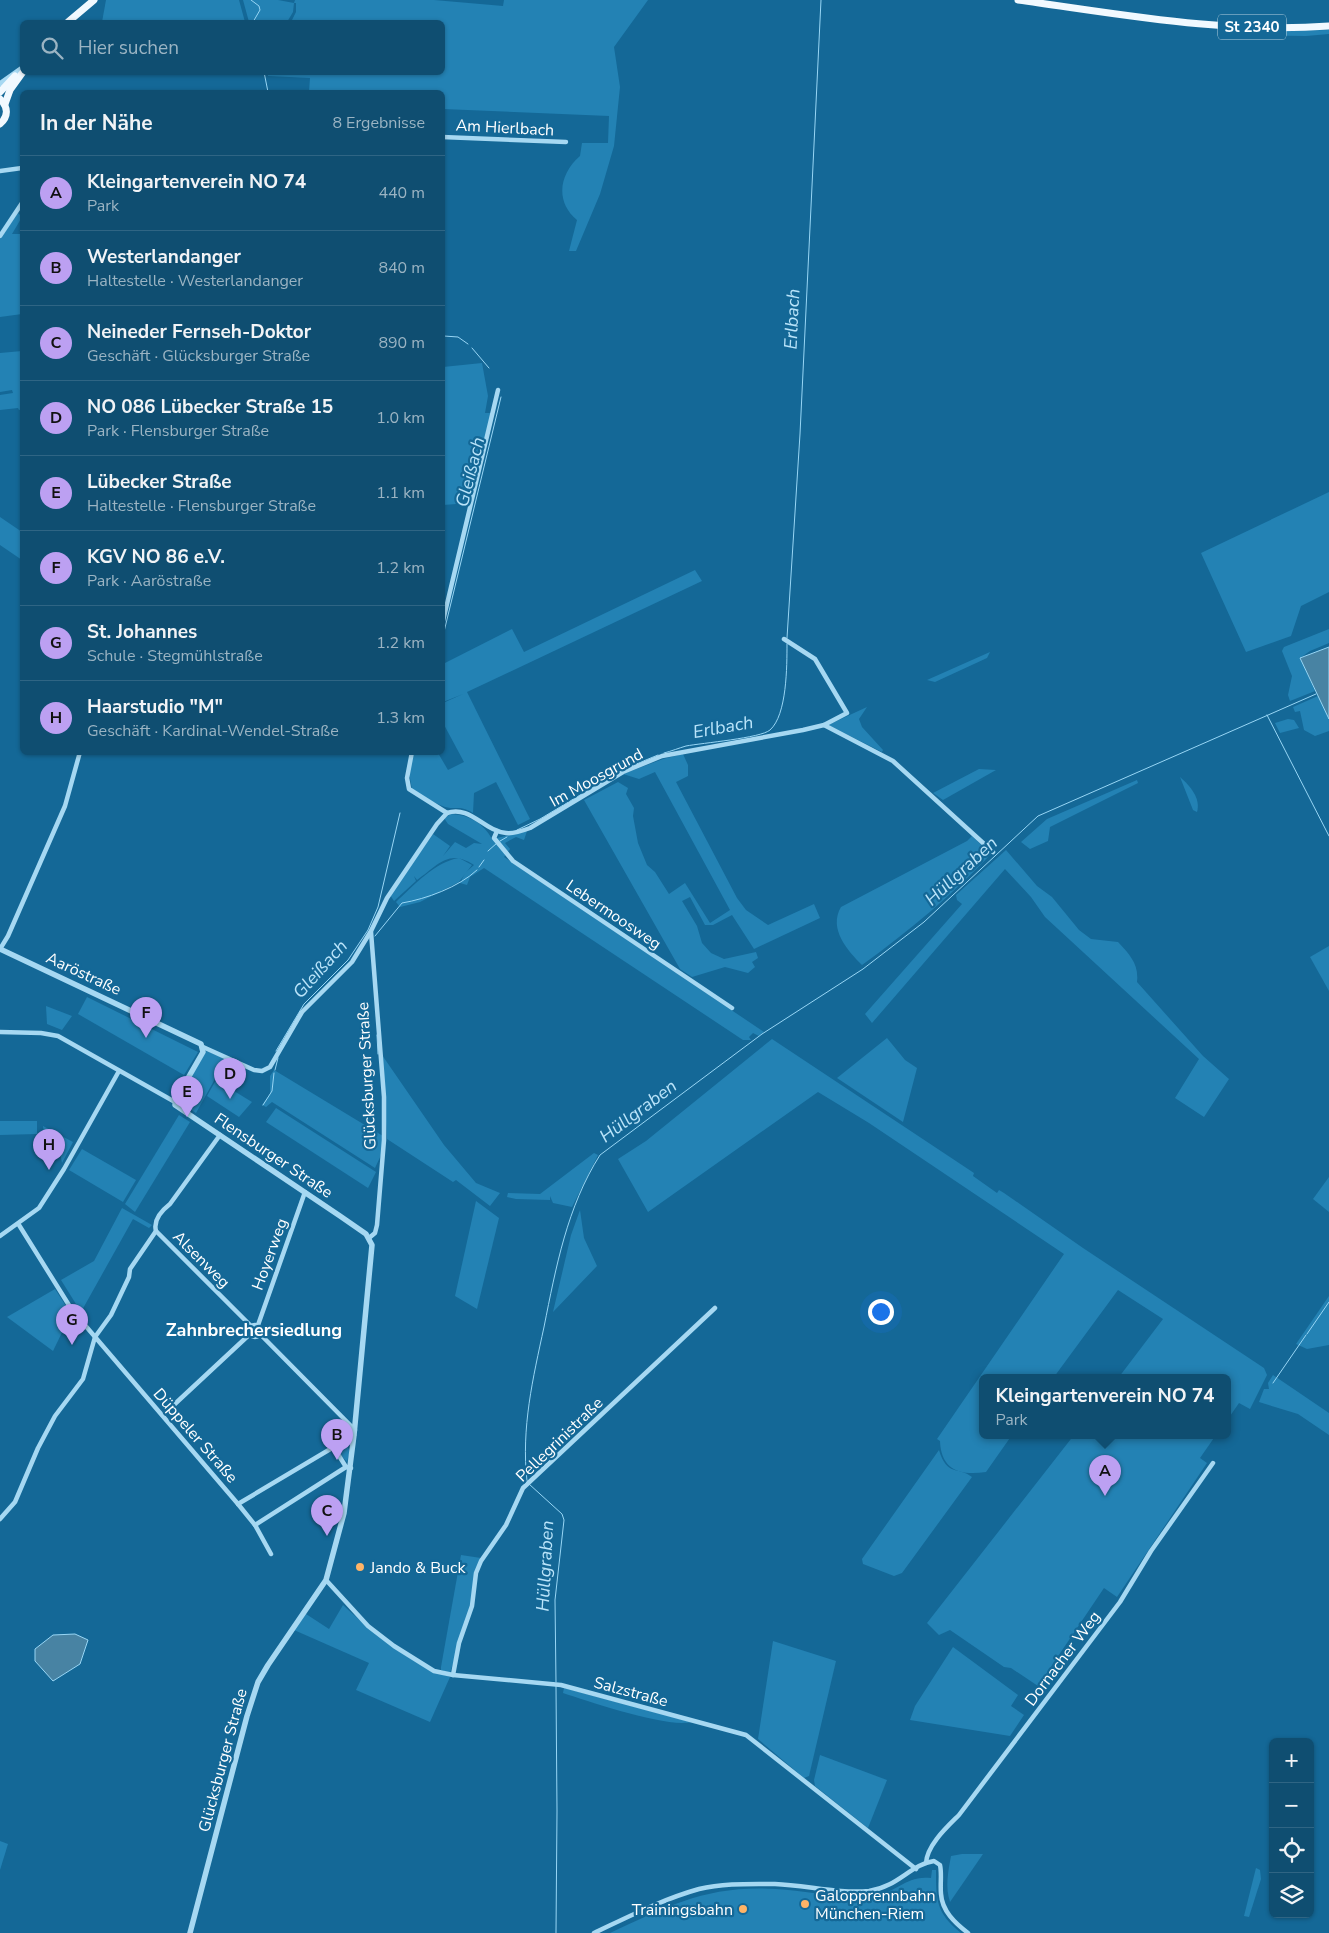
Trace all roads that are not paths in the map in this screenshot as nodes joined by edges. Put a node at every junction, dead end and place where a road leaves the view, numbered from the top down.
1 (94, 0) edge
2 (1018, 0) edge
3 (70, 20) edge
4 (1329, 26) edge
5 (20, 71) edge
6 (20, 72) edge
7 (20, 73) edge
8 (0, 84) edge
9 (0, 92) edge
10 (2, 101) edge
11 (0, 124) edge
12 (445, 136) edge
13 (566, 142) dead end
14 (20, 168) edge
15 (0, 170) edge
16 (20, 205) edge
17 (0, 236) edge
18 (498, 390) dead end
19 (445, 612) edge
20 (784, 639) dead end
21 (824, 725) junction
22 (79, 755) edge
23 (411, 755) edge
24 (447, 813) junction
25 (496, 831) junction
26 (993, 852) dead end
27 (371, 931) junction
28 (0, 949) edge
29 (732, 1008) dead end
30 (0, 1032) edge
31 (203, 1047) junction
32 (119, 1071) junction
33 (175, 1102) junction
34 (220, 1135) junction
35 (305, 1192) junction
36 (19, 1225) junction
37 (156, 1231) junction
38 (0, 1236) edge
39 (369, 1238) junction
40 (714, 1308) dead end
41 (258, 1325) junction
42 (251, 1326) junction
43 (250, 1334) junction
44 (260, 1334) junction
45 (95, 1337) junction
46 (162, 1416) junction
47 (355, 1433) junction
48 (335, 1446) junction
49 (1213, 1463) dead end
50 (348, 1468) junction
51 (238, 1504) junction
52 (0, 1519) edge
53 (255, 1525) junction
54 (270, 1554) dead end
55 (326, 1580) junction
56 (453, 1675) junction
57 (926, 1863) junction
58 (916, 1869) junction
59 (190, 1933) edge
60 (594, 1933) edge
61 (968, 1933) edge

1 - 3 main road
2 - 4 main road, St 2340
5 - 8 street
6 - 9 main road
7 - 10 main road
10 - 11 main road
12 - 13 street, Am Hierlbach
14 - 15 street
16 - 17 street
18 - 19 street
20 - 21 street, Im Moosgrund
21 - 25 street, Im Moosgrund
21 - 26 street
22 - 28 street
23 - 24 street
24 - 25 street, Im Moosgrund
24 - 27 street
25 - 29 street, Lebermoosweg
27 - 31 street, Aaröstraße
27 - 39 street, Glücksburger Straße
28 - 31 street, Aaröstraße
30 - 32 street, Flensburger Straße
31 - 33 street
32 - 33 street, Flensburger Straße
32 - 36 street
33 - 34 street, Flensburger Straße
34 - 35 street, Flensburger Straße
34 - 37 street
35 - 39 street, Flensburger Straße
35 - 41 street, Hoyerweg
36 - 38 street
36 - 45 street, Düppeler Straße
37 - 42 street, Alsenweg
37 - 45 street
39 - 47 street, Glücksburger Straße
40 - 56 street, Pellegrinistraße
41 - 42 street
41 - 44 street
42 - 43 street
43 - 44 street
43 - 46 street
44 - 47 street
45 - 46 street, Düppeler Straße
45 - 52 street
46 - 51 street, Düppeler Straße
47 - 48 street
47 - 50 street, Glücksburger Straße
48 - 50 street
48 - 51 street
49 - 57 street, Dornacher Weg
50 - 53 street
50 - 55 street, Glücksburger Straße
51 - 53 street, Düppeler Straße
53 - 54 street, Düppeler Straße
55 - 56 street, Salzstraße
55 - 59 street, Glücksburger Straße
56 - 58 street, Salzstraße
57 - 58 street
57 - 61 street
58 - 60 street

